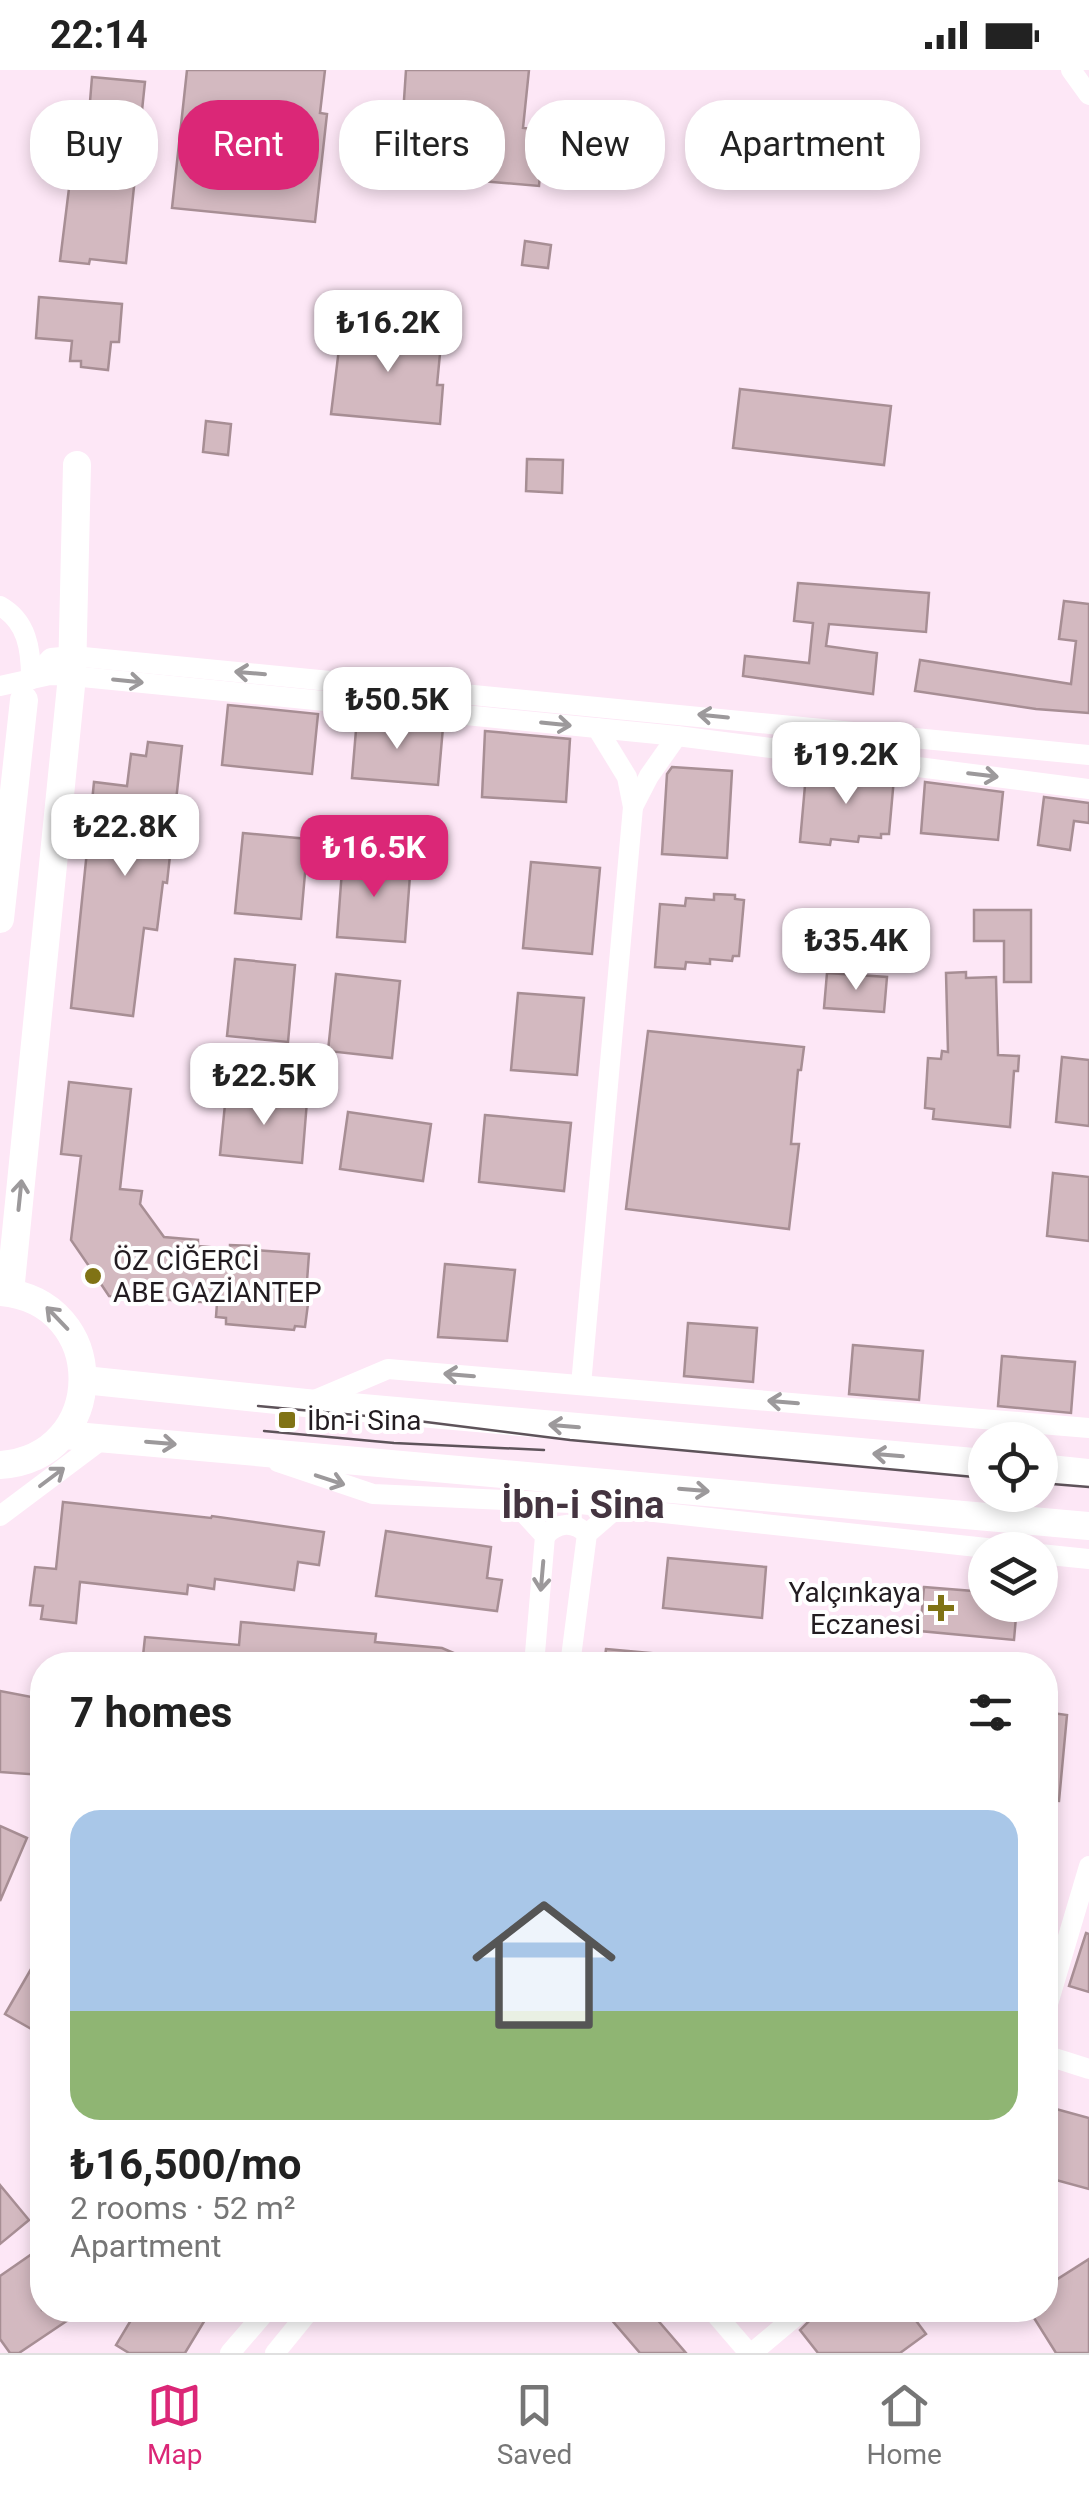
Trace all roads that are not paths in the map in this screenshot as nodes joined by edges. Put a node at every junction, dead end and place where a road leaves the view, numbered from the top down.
1 (1071, 70) edge
2 (1089, 95) edge
3 (77, 465) dead end
4 (0, 606) edge
5 (73, 666) junction
6 (0, 686) edge
7 (28, 689) junction
8 (597, 728) junction
9 (677, 736) junction
10 (1089, 754) edge
11 (1089, 789) edge
12 (632, 807) junction
13 (0, 919) edge
14 (5, 1292) edge
15 (84, 1380) junction
16 (580, 1385) junction
17 (306, 1403) junction
18 (1089, 1428) edge
19 (64, 1435) junction
20 (104, 1438) junction
21 (238, 1450) junction
22 (968, 1461) edge
23 (0, 1465) edge
24 (1058, 1469) edge
25 (1089, 1472) edge
26 (512, 1500) junction
27 (616, 1508) junction
28 (0, 1516) edge
29 (1089, 1526) edge
30 (586, 1534) junction
31 (545, 1536) junction
32 (968, 1546) edge
33 (1058, 1556) edge
34 (1089, 1559) edge
35 (535, 1652) edge
36 (572, 1652) edge
37 (1089, 1866) edge
38 (1058, 1970) edge
39 (1058, 2059) edge
40 (1089, 2068) edge
41 (257, 2322) edge
42 (300, 2322) edge
43 (723, 2322) edge
44 (788, 2322) edge
45 (230, 2353) edge
46 (275, 2353) edge
47 (750, 2353) edge

1 - 2 street
3 - 5 main road
4 - 7 street
5 - 7 street
5 -> 8 street
10 -> 5 street
14 -> 5 main road
6 - 7 street
7 - 13 main road
8 - 9 street
8 - 12 street
9 -> 11 street
9 - 12 street
12 - 16 street
15 -> 14 main road
15 - 17 main road
15 - 19 main road
16 -> 17 street
18 -> 16 street
22 -> 17 main road
19 - 20 main road
19 - 23 main road
20 -> 21 main road
28 -> 20 street
21 -> 26 street
21 -> 29 main road
24 - 25 main road
26 - 27 street
26 - 31 street
27 - 30 street
27 - 32 street
30 - 31 street
30 - 36 street
31 -> 35 street
33 - 34 street
37 - 38 street
39 - 40 street
41 - 45 street
42 - 46 street
43 - 47 street
44 - 47 street

